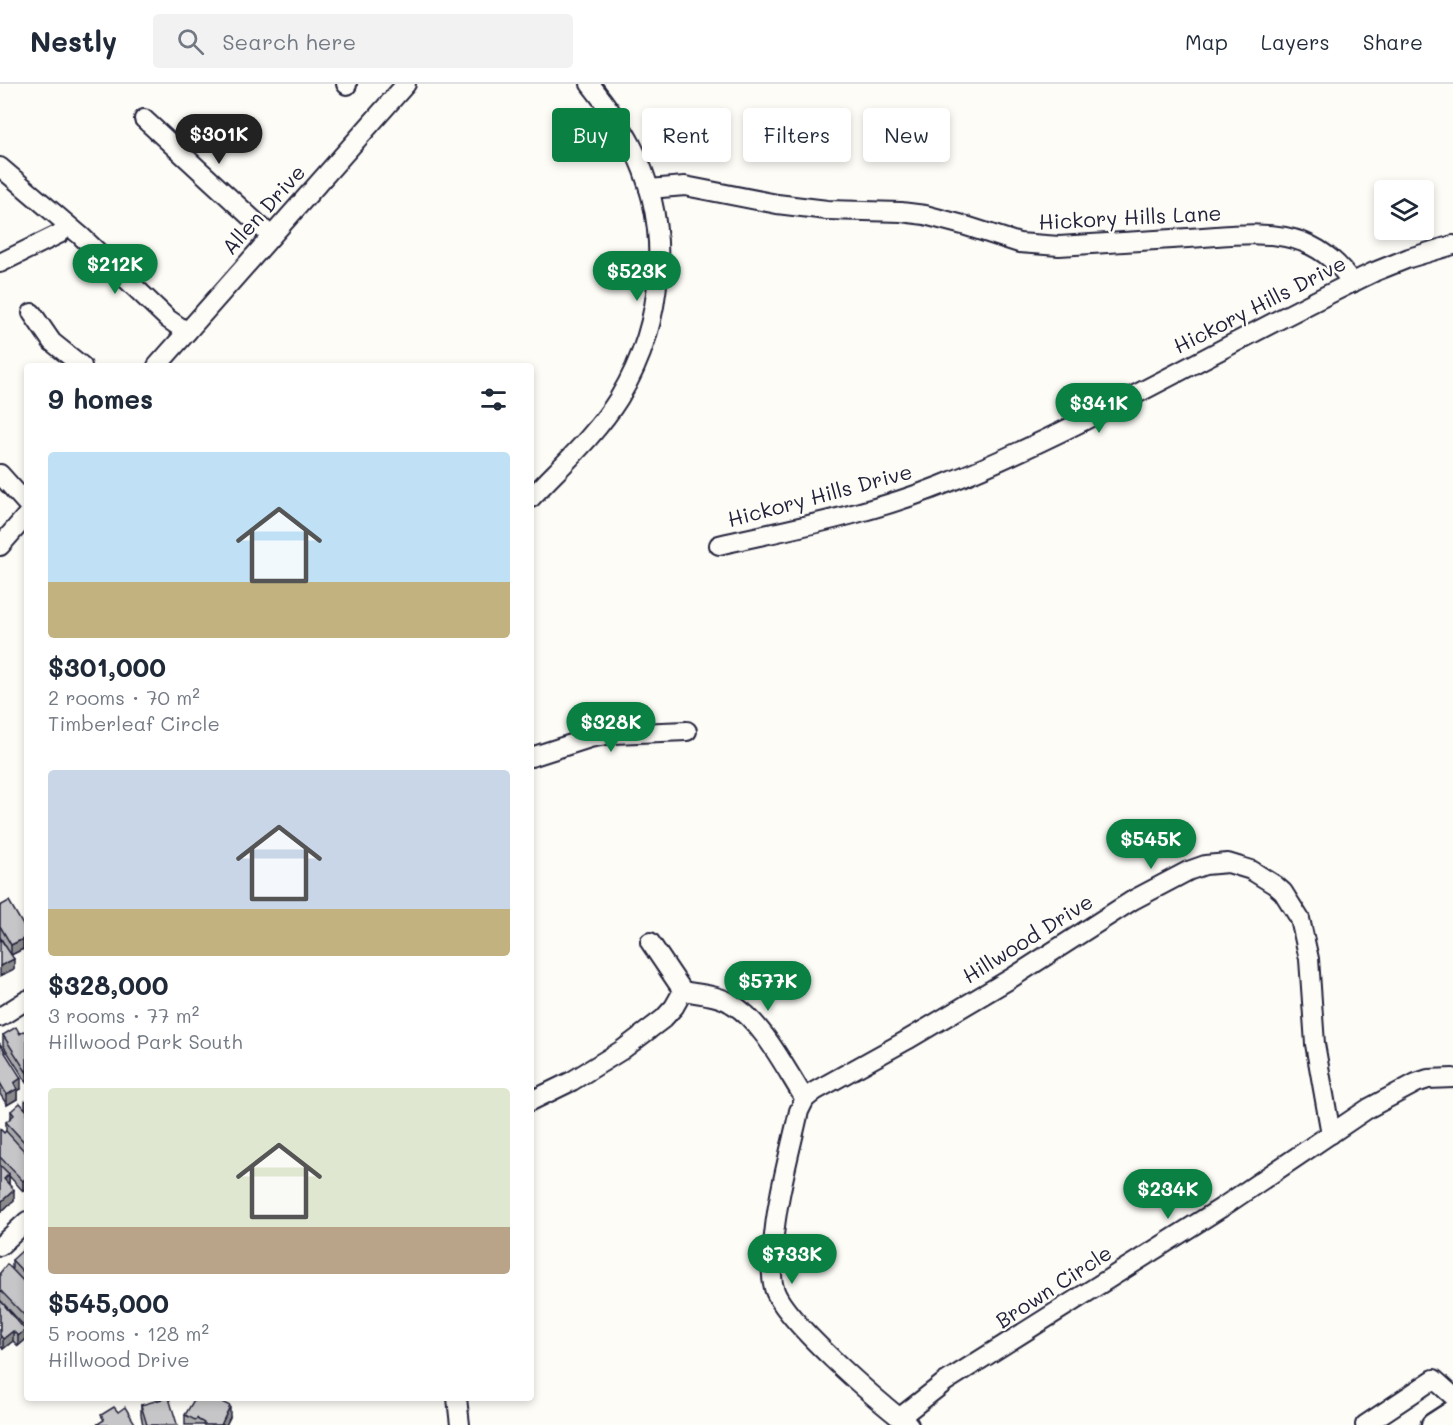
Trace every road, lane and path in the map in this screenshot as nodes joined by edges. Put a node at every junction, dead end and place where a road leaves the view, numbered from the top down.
1 (406, 84) edge
2 (590, 84) edge
3 (144, 119) dead end
4 (0, 167) edge
5 (649, 189) junction
6 (68, 226) junction
7 (272, 236) junction
8 (1453, 245) edge
9 (0, 263) edge
10 (1352, 283) junction
11 (32, 313) dead end
12 (187, 332) junction
13 (78, 363) edge
14 (159, 363) edge
15 (0, 474) edge
16 (534, 495) edge
17 (24, 501) edge
18 (24, 519) edge
19 (719, 545) dead end
20 (0, 546) edge
21 (687, 731) dead end
22 (534, 756) edge
23 (650, 942) dead end
24 (683, 991) junction
25 (24, 1002) edge
26 (0, 1017) edge
27 (1453, 1078) edge
28 (805, 1099) junction
29 (534, 1100) edge
30 (1331, 1134) junction
31 (24, 1224) edge
32 (0, 1246) edge
33 (1453, 1396) edge
34 (457, 1401) edge
35 (1453, 1412) edge
36 (904, 1421) edge
37 (460, 1425) edge
38 (1365, 1425) edge
39 (1433, 1425) edge

1 - 7 street, Allen Drive
2 - 5 street
3 - 7 street
4 - 6 street
5 - 10 street, Hickory Hills Lane
5 - 16 street
6 - 9 street
6 - 12 street
7 - 12 street, Allen Drive
8 - 10 street, Hickory Hills Drive
10 - 19 street, Hickory Hills Drive
11 - 13 street
12 - 14 street, Allen Drive
15 - 17 street
18 - 20 street
21 - 22 street
23 - 24 street
24 - 28 street
24 - 29 street
25 - 26 street
27 - 30 street, Brown Circle
28 - 30 street, Hillwood Drive
28 - 36 street
30 - 36 street, Brown Circle
31 - 32 street
33 - 38 street
34 - 37 street
35 - 39 main road

